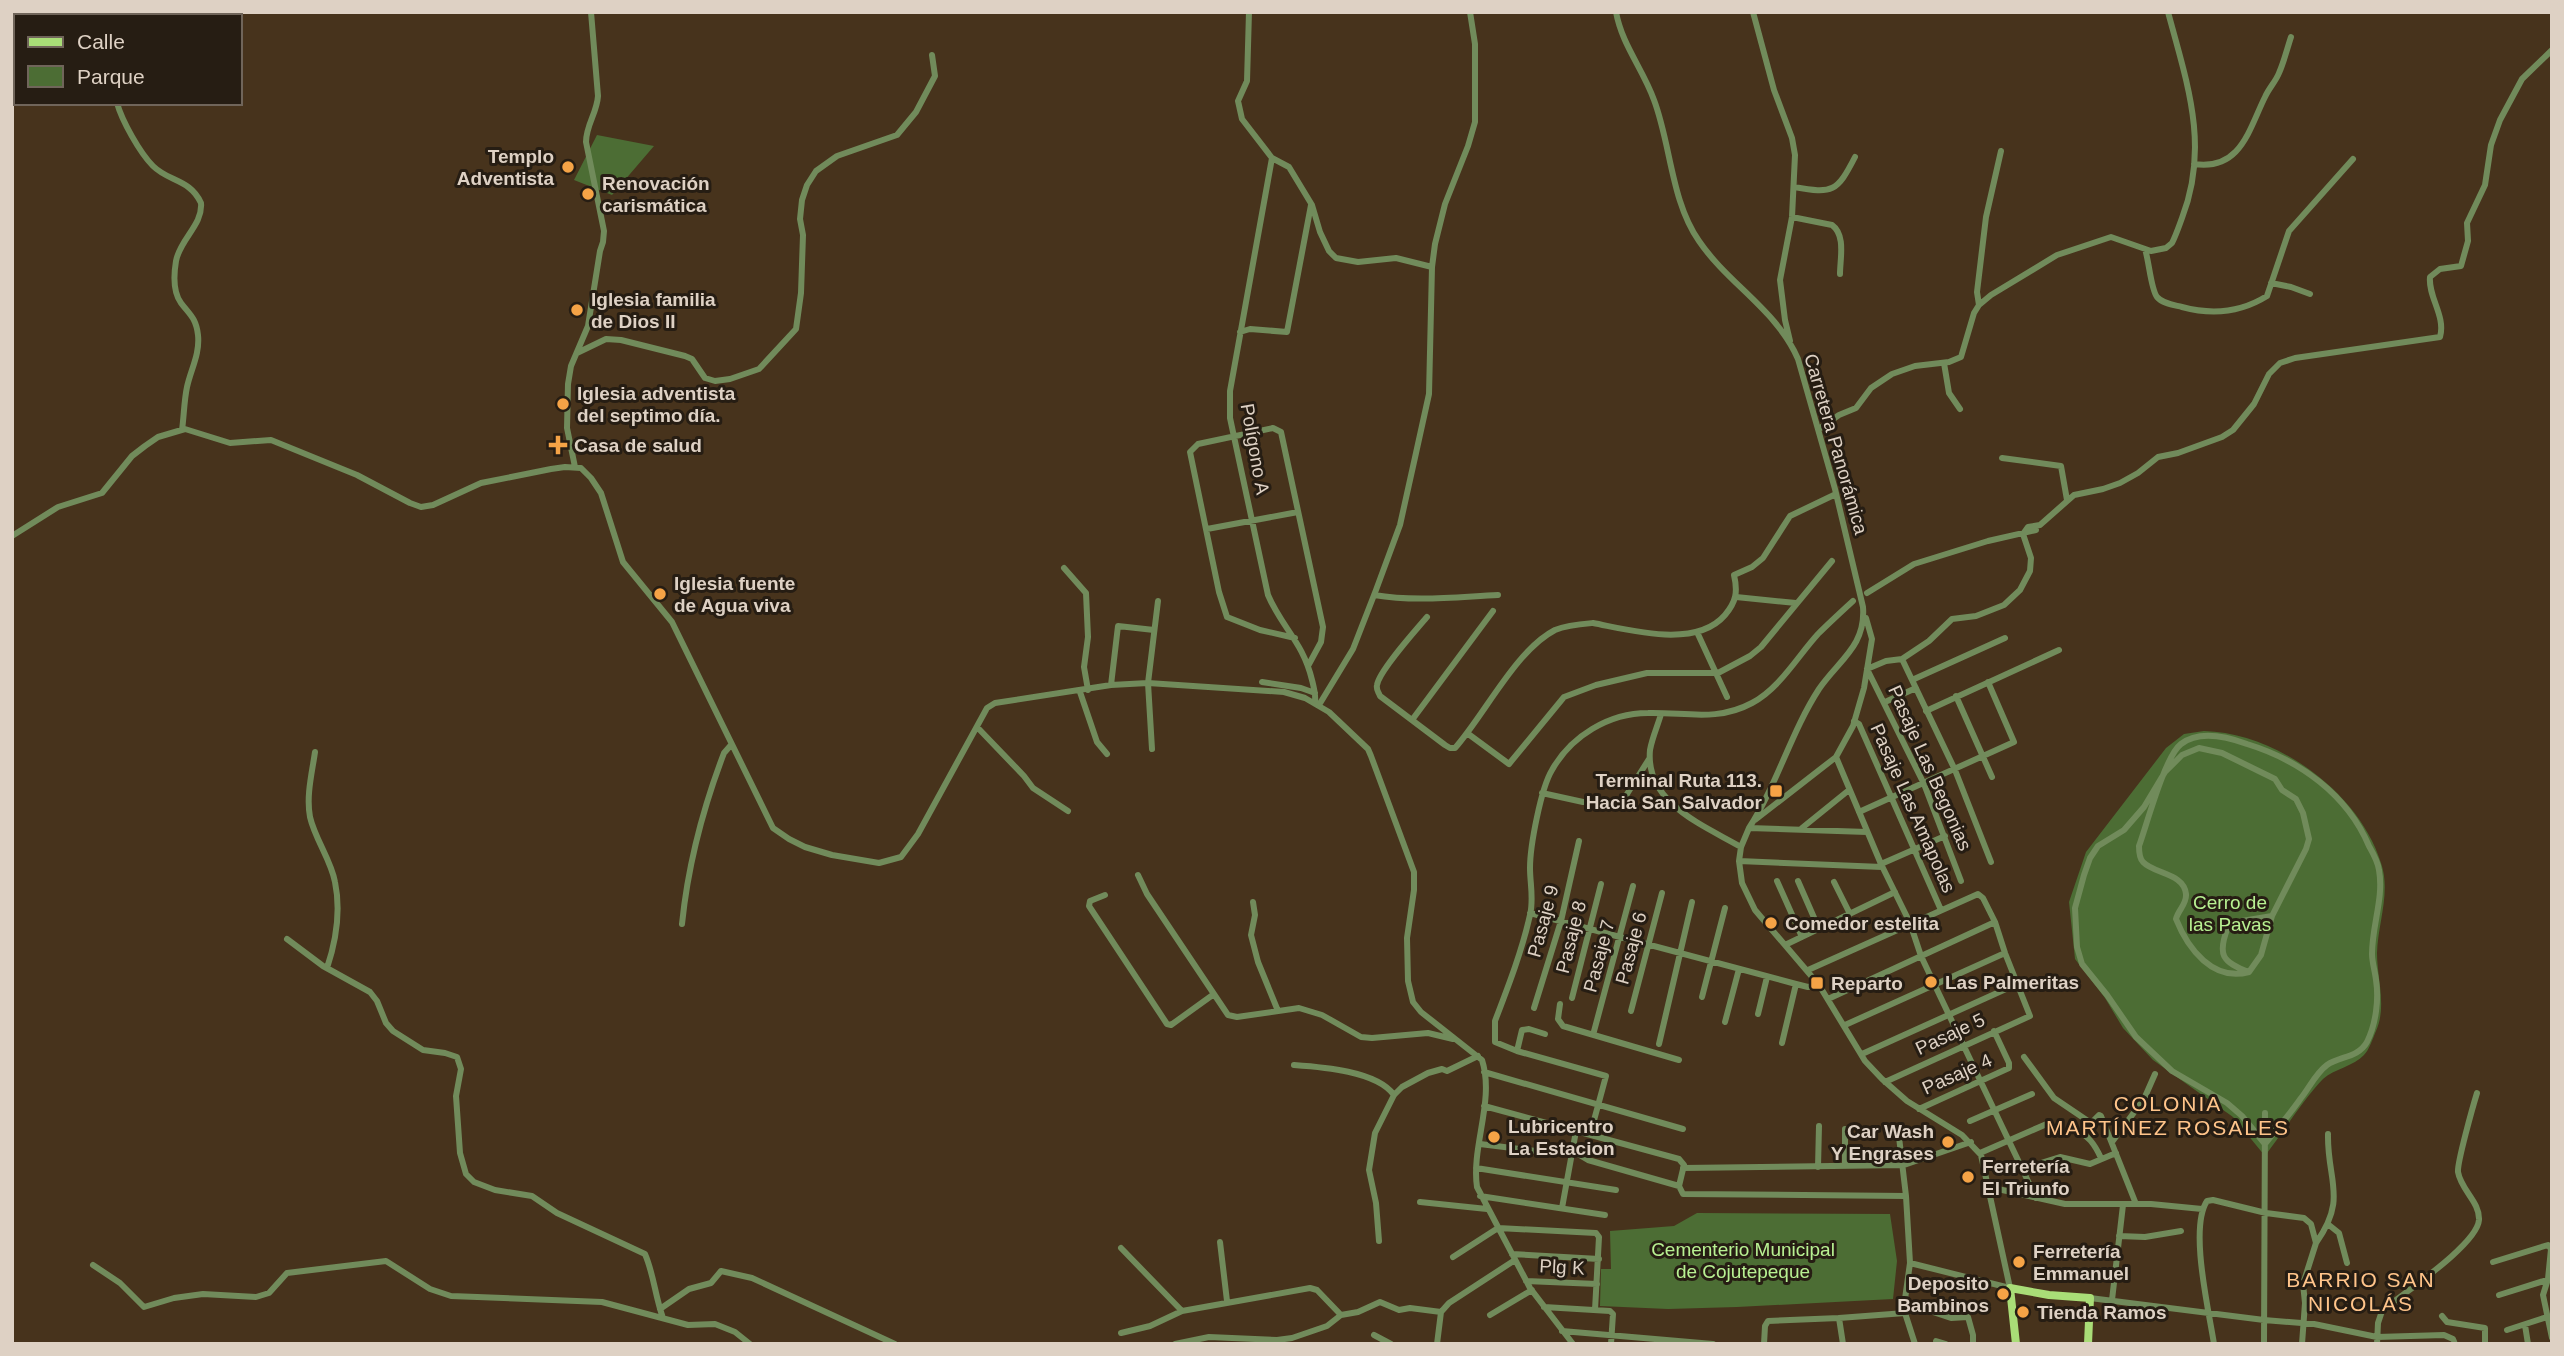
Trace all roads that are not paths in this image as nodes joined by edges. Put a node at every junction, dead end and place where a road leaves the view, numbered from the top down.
1 (591, 12) edge
2 (1249, 12) edge
3 (1470, 12) edge
4 (1616, 12) edge
5 (1753, 12) edge
6 (2168, 12) edge
7 (2291, 37) dead end
8 (2552, 50) edge
9 (932, 55) dead end
10 (118, 105) edge
11 (2001, 151) dead end
12 (1855, 157) dead end
13 (1272, 158) junction
14 (2353, 159) dead end
15 (2194, 164) junction
16 (1794, 187) junction
17 (1311, 203) junction
18 (1792, 217) junction
19 (2145, 249) junction
20 (1432, 267) junction
21 (1840, 274) dead end
22 (2271, 283) junction
23 (2310, 294) dead end
24 (1979, 305) junction
25 (1240, 332) junction
26 (1789, 342) junction
27 (576, 352) junction
28 (1944, 363) junction
29 (1960, 409) dead end
30 (1819, 429) junction
31 (182, 430) junction
32 (1234, 438) junction
33 (2001, 458) dead end
34 (575, 467) junction
35 (1836, 494) junction
36 (2067, 500) junction
37 (1298, 512) junction
38 (1251, 519) junction
39 (1207, 529) junction
40 (2036, 530) dead end
41 (2023, 534) junction
42 (12, 536) edge
43 (1832, 561) dead end
44 (1063, 568) dead end
45 (1867, 593) dead end
46 (1374, 595) junction
47 (1498, 595) dead end
48 (1736, 597) junction
49 (1158, 601) dead end
50 (1853, 601) dead end
51 (1796, 603) junction
52 (1863, 607) junction
53 (1493, 611) dead end
54 (1427, 617) dead end
55 (1154, 630) junction
56 (1697, 632) junction
57 (1295, 638) junction
58 (2006, 638) dead end
59 (2059, 650) dead end
60 (1902, 659) junction
61 (1308, 666) junction
62 (1867, 669) junction
63 (1718, 673) junction
64 (1912, 680) junction
65 (1262, 682) dead end
66 (1987, 682) junction
67 (1148, 683) junction
68 (1111, 685) junction
69 (1916, 688) junction
70 (1088, 690) junction
71 (1080, 692) junction
72 (1315, 693) junction
73 (1956, 696) junction
74 (1727, 697) dead end
75 (1885, 702) junction
76 (1317, 703) junction
77 (1926, 711) junction
78 (1661, 714) junction
79 (1412, 720) junction
80 (1854, 721) junction
81 (977, 727) junction
82 (1467, 733) junction
83 (732, 745) junction
84 (1152, 748) dead end
85 (315, 752) dead end
86 (1107, 754) dead end
87 (1984, 756) junction
88 (1836, 757) junction
89 (1650, 758) junction
90 (1955, 770) junction
91 (2165, 772) junction
92 (1992, 777) dead end
93 (1924, 784) junction
94 (1849, 790) junction
95 (1542, 793) junction
96 (1893, 798) junction
97 (1068, 811) dead end
98 (1859, 813) junction
99 (1754, 821) junction
100 (1749, 828) junction
101 (1801, 829) junction
102 (1867, 832) junction
103 (1945, 836) junction
104 (1579, 841) dead end
105 (1741, 847) junction
106 (1914, 849) junction
107 (1739, 861) junction
108 (1991, 862) dead end
109 (1881, 865) junction
110 (1138, 875) dead end
111 (1777, 881) dead end
112 (1798, 881) dead end
113 (1961, 881) dead end
114 (1834, 882) dead end
115 (1601, 884) dead end
116 (1633, 886) dead end
117 (1895, 892) junction
118 (1662, 893) dead end
119 (1105, 895) dead end
120 (1253, 902) dead end
121 (1692, 902) dead end
122 (1725, 908) dead end
123 (1941, 910) junction
124 (1530, 914) junction
125 (1850, 914) junction
126 (2272, 916) junction
127 (1561, 921) junction
128 (1995, 922) junction
129 (1910, 923) junction
130 (682, 924) dead end
131 (1590, 929) junction
132 (1819, 929) junction
133 (1802, 937) junction
134 (1620, 938) junction
135 (287, 939) dead end
136 (1649, 945) junction
137 (1785, 945) junction
138 (1680, 953) junction
139 (2005, 953) junction
140 (1921, 956) junction
141 (1711, 962) junction
142 (327, 968) junction
143 (1739, 969) junction
144 (1808, 970) junction
145 (2249, 972) junction
146 (1767, 977) junction
147 (1796, 984) junction
148 (2017, 984) junction
149 (1819, 985) junction
150 (1935, 985) junction
151 (1214, 994) junction
152 (1702, 997) dead end
153 (1572, 999) dead end
154 (1828, 999) junction
155 (1560, 1004) dead end
156 (1534, 1008) dead end
157 (1278, 1011) junction
158 (1631, 1011) dead end
159 (1758, 1014) dead end
160 (1949, 1015) junction
161 (1726, 1022) dead end
162 (1845, 1025) junction
163 (1994, 1031) junction
164 (1545, 1034) dead end
165 (1593, 1035) junction
166 (1455, 1039) junction
167 (1782, 1043) dead end
168 (1659, 1044) dead end
169 (1963, 1045) junction
170 (1517, 1051) junction
171 (1862, 1054) junction
172 (1478, 1056) junction
173 (2024, 1057) dead end
174 (1679, 1060) dead end
175 (1294, 1065) dead end
176 (1485, 1072) junction
177 (2155, 1074) dead end
178 (1980, 1081) junction
179 (1885, 1082) junction
180 (2477, 1093) dead end
181 (2032, 1094) dead end
182 (1394, 1095) junction
183 (1600, 1104) junction
184 (1484, 1106) junction
185 (1920, 1109) junction
186 (1994, 1110) junction
187 (2265, 1113) dead end
188 (1970, 1121) dead end
189 (2049, 1122) dead end
190 (1819, 1126) dead end
191 (1683, 1129) dead end
192 (1845, 1129) dead end
193 (2074, 1130) dead end
194 (1576, 1131) junction
195 (2328, 1134) dead end
196 (1590, 1135) junction
197 (1899, 1137) dead end
198 (2008, 1140) junction
199 (1971, 1142) junction
200 (2112, 1142) junction
201 (1480, 1144) junction
202 (2265, 1144) junction
203 (1571, 1150) junction
204 (1980, 1153) junction
205 (2116, 1153) junction
206 (2101, 1158) junction
207 (1844, 1166) junction
208 (1904, 1166) junction
209 (1818, 1167) junction
210 (1476, 1168) junction
211 (1683, 1168) junction
212 (2022, 1169) junction
213 (1566, 1182) junction
214 (1679, 1186) junction
215 (1989, 1187) junction
216 (1616, 1190) dead end
217 (1480, 1196) junction
218 (1906, 1196) junction
219 (2036, 1198) junction
220 (1420, 1202) dead end
221 (2136, 1204) junction
222 (2123, 1205) junction
223 (1562, 1208) junction
224 (1486, 1209) junction
225 (2202, 1209) junction
226 (2266, 1213) junction
227 (1605, 1215) dead end
228 (2329, 1225) junction
229 (1498, 1228) junction
230 (2181, 1231) dead end
231 (2119, 1236) junction
232 (1380, 1241) dead end
233 (1220, 1242) dead end
234 (2316, 1243) junction
235 (1121, 1248) dead end
236 (1453, 1256) dead end
237 (1513, 1257) junction
238 (1599, 1258) junction
239 (2493, 1262) dead end
240 (1910, 1263) junction
241 (2347, 1263) dead end
242 (93, 1265) dead end
243 (2550, 1279) edge
244 (1526, 1280) junction
245 (1597, 1284) junction
246 (2010, 1288) junction
247 (1532, 1290) junction
248 (2499, 1295) dead end
249 (2090, 1298) junction
250 (2112, 1300) junction
251 (1227, 1301) junction
252 (1544, 1307) junction
253 (660, 1309) junction
254 (1924, 1309) dead end
255 (1595, 1310) junction
256 (1182, 1311) junction
257 (1441, 1312) junction
258 (1905, 1313) junction
259 (2208, 1313) junction
260 (1341, 1315) junction
261 (1490, 1315) dead end
262 (2547, 1317) junction
263 (663, 1318) junction
264 (1840, 1318) junction
265 (2264, 1320) junction
266 (2303, 1323) junction
267 (2525, 1325) junction
268 (2507, 1330) dead end
269 (1562, 1332) junction
270 (1121, 1333) dead end
271 (1374, 1335) dead end
272 (1612, 1335) junction
273 (2445, 1335) junction
274 (2552, 1338) edge
275 (1638, 1340) edge
276 (2377, 1340) edge
277 (1663, 1341) edge
278 (1936, 1341) dead end
279 (1694, 1342) edge
280 (1971, 1343) edge
281 (750, 1344) edge
282 (895, 1344) edge
283 (1175, 1344) edge
284 (1391, 1344) edge
285 (1437, 1344) edge
286 (1573, 1344) edge
287 (1611, 1344) edge
288 (1713, 1344) edge
289 (1764, 1344) edge
290 (1843, 1344) edge
291 (1915, 1344) edge
292 (1946, 1344) edge
293 (2016, 1344) edge
294 (2088, 1344) edge
295 (2214, 1344) edge
296 (2264, 1344) edge
297 (2302, 1344) edge
298 (2455, 1344) edge
299 (2485, 1344) edge
300 (2528, 1344) edge

1 - 27 street
2 - 13 street
3 - 20 street
4 - 26 street, Carretera Panorámica
5 - 16 street
6 - 15 street
7 - 15 street
8 - 36 street
9 - 27 street
10 - 31 street
11 - 24 street
12 - 16 street
13 - 17 street
13 - 25 street, Polígono A
14 - 22 street
15 - 19 street
16 - 18 street
17 - 20 street
17 - 25 street
18 - 21 street
18 - 26 street
19 - 22 street
19 - 24 street
20 - 46 street
22 - 23 street
24 - 28 street
25 - 32 street, Polígono A
26 - 30 street, Carretera Panorámica
27 - 34 street
28 - 29 street
28 - 30 street
30 - 35 street, Carretera Panorámica
31 - 34 street
31 - 42 street
32 - 37 street
32 - 38 street, Polígono A
32 - 39 street
33 - 36 street
34 - 83 street
35 - 48 street
35 - 52 street, Carretera Panorámica
36 - 41 street
37 - 38 street
37 - 61 street
38 - 39 street
38 - 57 street, Polígono A
39 - 57 street
40 - 41 street
41 - 45 street
41 - 60 street
43 - 51 street
44 - 70 street
46 - 47 street
46 - 76 street
48 - 51 street
48 - 56 street
49 - 55 street
50 - 78 street
51 - 63 street
52 - 62 street
52 - 99 street, Carretera Panorámica
53 - 79 street
54 - 79 street
55 - 67 street
55 - 68 street
56 - 63 street
56 - 82 street
57 - 61 street, Polígono A
58 - 64 street
59 - 66 street
60 - 62 street
60 - 64 street
61 - 72 street, Polígono A
62 - 75 street, Pasaje Las Begonias
62 - 80 street
63 - 74 street
63 - 82 street
64 - 69 street
65 - 72 street
66 - 73 street
66 - 87 street
67 - 68 street
67 - 76 street
67 - 84 street
68 - 70 street
69 - 75 street
69 - 77 street
70 - 71 street
71 - 81 street
71 - 86 street
72 - 76 street, Polígono A
73 - 77 street
73 - 87 street
75 - 93 street, Pasaje Las Begonias
76 - 166 street
77 - 90 street
78 - 89 street
78 - 95 street
79 - 82 street
80 - 88 street
80 - 96 street, Pasaje Las Amapolas
81 - 83 street
81 - 97 street
83 - 130 street
85 - 142 street
87 - 90 street
87 - 92 street
88 - 94 street
88 - 99 street
89 - 95 street
89 - 105 street
90 - 93 street
90 - 108 street
91 - 126 street
91 - 145 street
91 - 202 street
91 - 202 street
93 - 96 street
93 - 103 street, Pasaje Las Begonias
94 - 98 street
94 - 101 street
95 - 124 street
96 - 98 street
96 - 106 street, Pasaje Las Amapolas
98 - 102 street
99 - 100 street
100 - 101 street
100 - 105 street
101 - 102 street
102 - 109 street
103 - 106 street
103 - 113 street, Pasaje Las Begonias
104 - 127 street, Pasaje 9
105 - 107 street
106 - 109 street
106 - 123 street, Pasaje Las Amapolas
107 - 109 street
107 - 137 street
109 - 117 street
110 - 151 street
111 - 133 street
112 - 132 street
114 - 125 street
115 - 131 street, Pasaje 8
116 - 134 street, Pasaje 7
117 - 125 street
117 - 129 street
118 - 136 street, Pasaje 6
119 - 151 street
120 - 157 street
121 - 138 street
122 - 141 street
123 - 128 street
123 - 129 street
124 - 127 street
124 - 170 street
125 - 132 street
126 - 145 street
126 - 145 street
127 - 131 street
127 - 156 street, Pasaje 9
128 - 139 street
128 - 140 street
129 - 140 street
129 - 144 street
131 - 134 street
131 - 153 street, Pasaje 8
132 - 133 street
133 - 137 street
134 - 136 street
134 - 165 street, Pasaje 7
135 - 142 street
136 - 138 street
136 - 158 street, Pasaje 6
137 - 144 street
138 - 141 street
138 - 168 street
139 - 148 street
139 - 150 street
140 - 150 street
140 - 154 street
141 - 143 street
141 - 152 street
142 - 253 street
143 - 146 street
143 - 161 street
144 - 149 street
146 - 147 street
146 - 159 street
147 - 149 street
147 - 167 street
148 - 160 street
148 - 163 street, Pasaje 5
149 - 154 street
150 - 160 street
150 - 162 street
151 - 157 street
154 - 162 street
155 - 165 street
157 - 166 street
160 - 169 street
160 - 171 street
162 - 171 street
163 - 169 street, Pasaje 5
163 - 178 street, Pasaje 4
164 - 170 street
165 - 174 street
166 - 172 street
169 - 178 street
169 - 179 street, Pasaje 5
170 - 183 street
171 - 179 street
172 - 176 street
172 - 182 street
173 - 200 street
175 - 182 street
176 - 183 street
176 - 184 street
177 - 200 street
178 - 185 street, Pasaje 4
178 - 186 street
179 - 185 street
180 - 276 street
181 - 186 street
182 - 232 street
183 - 191 street
183 - 196 street
184 - 194 street
184 - 201 street
185 - 199 street
186 - 188 street
186 - 198 street
187 - 202 street
189 - 198 street
190 - 209 street
192 - 207 street
193 - 206 street
194 - 196 street
194 - 203 street
195 - 228 street
196 - 211 street
197 - 208 street
198 - 204 street
198 - 212 street
199 - 204 street
199 - 208 street
200 - 205 street
201 - 203 street
201 - 210 street
202 - 226 street
203 - 213 street
203 - 214 street
204 - 215 street
205 - 206 street
205 - 221 street
206 - 212 street
207 - 208 street
207 - 209 street
208 - 218 street
209 - 211 street
210 - 213 street
210 - 217 street
211 - 214 street
212 - 219 street
213 - 216 street
213 - 223 street
214 - 218 street
215 - 219 street
215 - 246 street
217 - 223 street
217 - 224 street
218 - 240 street
219 - 222 street
220 - 224 street
221 - 222 street
221 - 225 street
222 - 231 street
223 - 227 street
224 - 229 street
225 - 226 street
225 - 259 street
226 - 234 street
226 - 265 street
228 - 234 street
228 - 241 street
229 - 236 street
229 - 237 street
229 - 238 street
230 - 231 street
231 - 250 street
233 - 251 street
234 - 266 street
235 - 256 street
237 - 238 street
237 - 244 street
237 - 257 street
238 - 245 street
239 - 243 street
240 - 246 street
240 - 258 street
242 - 263 street
243 - 248 street
243 - 262 street
244 - 245 street, Plg K
244 - 247 street
245 - 255 street
246 - 249 main road
246 - 293 main road
247 - 252 street
247 - 261 street
249 - 250 street
249 - 294 main road
250 - 259 street
251 - 256 street
251 - 260 street
252 - 255 street
252 - 269 street
253 - 263 street
253 - 282 street
254 - 280 street
255 - 272 street
256 - 270 street
257 - 260 street
257 - 285 street
258 - 264 street
258 - 291 street
259 - 265 street
259 - 295 street
260 - 283 street
262 - 267 street
262 - 274 street
263 - 281 street
264 - 289 street
264 - 290 street
265 - 266 street
265 - 296 street
266 - 276 street
266 - 297 street
267 - 268 street
267 - 300 street
269 - 272 street
269 - 286 street
271 - 284 street
272 - 275 street
272 - 287 street
273 - 276 street
273 - 298 street
273 - 299 street
275 - 277 street
277 - 279 street
278 - 292 street
279 - 288 street

